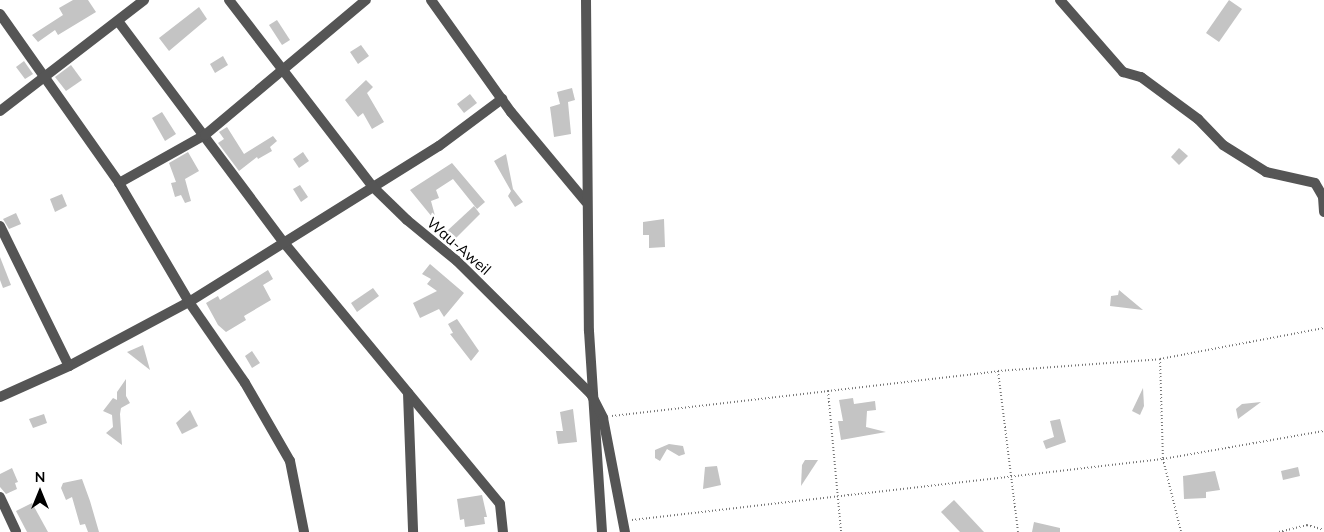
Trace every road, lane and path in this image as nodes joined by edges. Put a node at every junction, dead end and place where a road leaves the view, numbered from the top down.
1 (144, 0) edge
2 (228, 0) edge
3 (366, 0) edge
4 (431, 0) edge
5 (586, 0) edge
6 (1060, 0) edge
7 (0, 14) edge
8 (118, 20) junction
9 (282, 70) junction
10 (44, 78) junction
11 (502, 99) junction
12 (0, 111) edge
13 (205, 135) junction
14 (119, 183) junction
15 (372, 186) junction
16 (586, 202) junction
17 (1324, 212) edge
18 (0, 226) edge
19 (285, 244) junction
20 (189, 302) junction
21 (1324, 328) edge
22 (1160, 359) junction
23 (69, 366) junction
24 (998, 371) junction
25 (828, 391) junction
26 (408, 393) junction
27 (591, 394) junction
28 (0, 397) edge
29 (603, 418) junction
30 (1324, 431) edge
31 (1163, 459) junction
32 (1012, 475) junction
33 (0, 497) edge
34 (839, 498) junction
35 (622, 521) junction
36 (1324, 530) edge
37 (16, 532) edge
38 (304, 532) edge
39 (413, 532) edge
40 (503, 532) edge
41 (602, 532) edge
42 (625, 532) edge
43 (841, 532) edge
44 (1018, 532) edge
45 (1181, 532) edge
46 (1279, 532) edge

1 - 8 street
2 - 9 street, Wau-Aweil
3 - 9 street
4 - 11 street
5 - 16 street
6 - 17 street
7 - 10 street
8 - 10 street
8 - 13 street
9 - 13 street
9 - 15 street, Wau-Aweil
10 - 12 street
10 - 14 street
11 - 15 street
11 - 16 street
13 - 14 street
13 - 19 street
14 - 20 street
15 - 19 street
15 - 27 street, Wau-Aweil
16 - 27 street
18 - 23 street
19 - 20 street
19 - 26 street
20 - 23 street
20 - 38 street
21 - 22 path
22 - 24 path
22 - 31 path
23 - 28 street
24 - 25 path
24 - 32 path
25 - 29 path
25 - 34 path
26 - 39 street
26 - 40 street
27 - 29 street, Wau-Aweil
27 - 41 street
29 - 35 street, Wau-Aweil
30 - 31 path
31 - 32 path
31 - 45 path
32 - 34 path
32 - 44 path
33 - 37 street
34 - 35 path
34 - 43 path
35 - 42 street, Wau-Aweil
36 - 46 path

